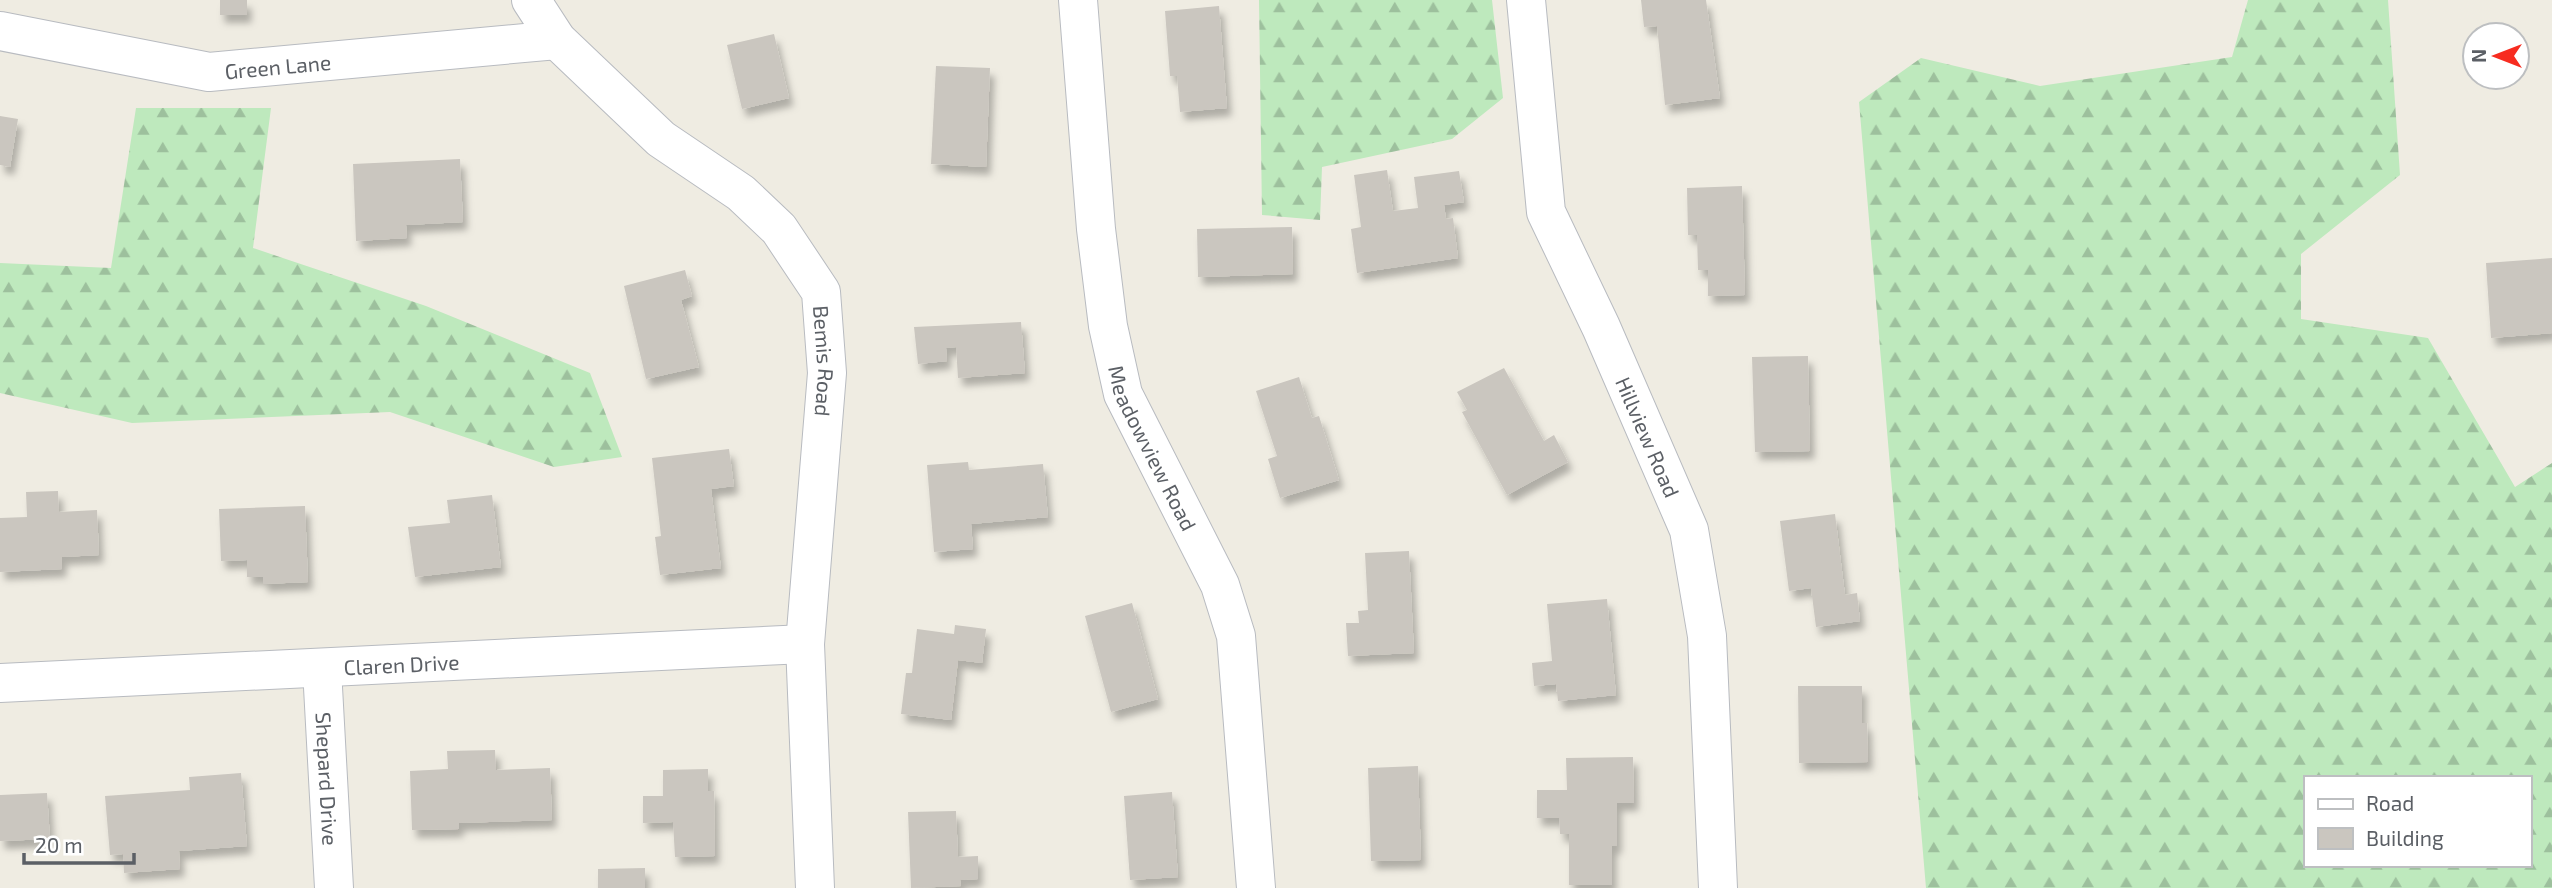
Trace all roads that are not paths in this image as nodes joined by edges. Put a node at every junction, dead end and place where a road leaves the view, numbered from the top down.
1 (531, 0) edge
2 (1078, 0) edge
3 (1526, 0) edge
4 (0, 30) edge
5 (557, 40) junction
6 (805, 645) junction
7 (322, 669) junction
8 (0, 683) edge
9 (334, 888) edge
10 (814, 888) edge
11 (1256, 888) edge
12 (1718, 888) edge

1 - 5 street, Bemis Road
2 - 11 street, Meadowview Road
3 - 12 street, Hillview Road
4 - 5 street, Green Lane
5 - 6 street, Bemis Road
6 - 7 street, Claren Drive
6 - 10 street, Bemis Road
7 - 8 street, Claren Drive
7 - 9 street, Shepard Drive

